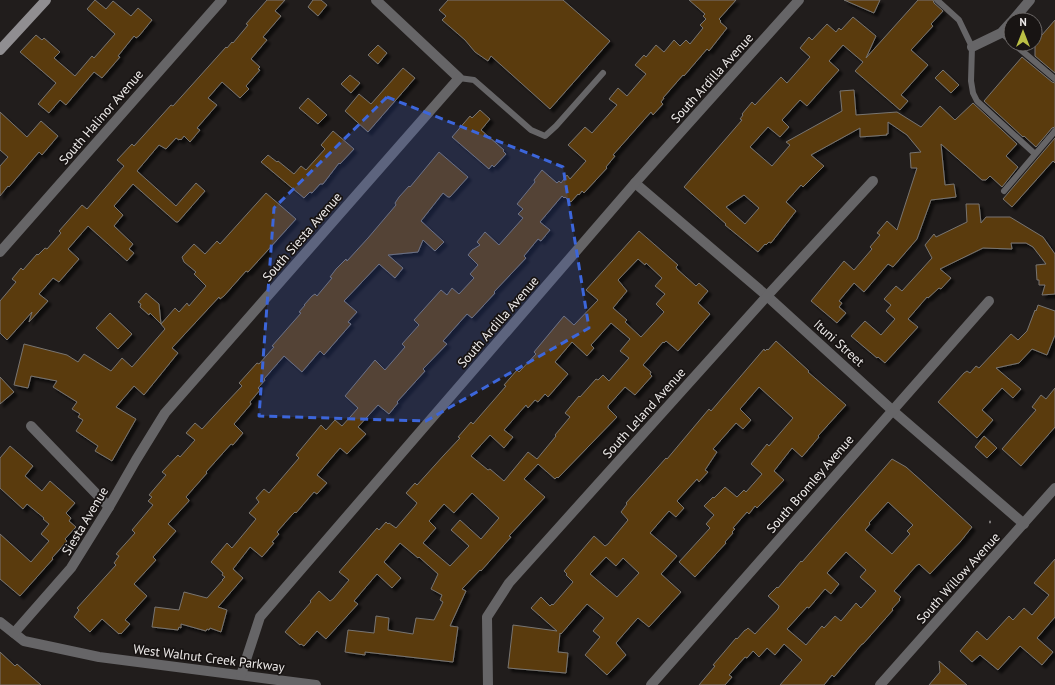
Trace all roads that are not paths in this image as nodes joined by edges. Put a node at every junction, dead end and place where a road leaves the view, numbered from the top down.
1 (46, 0) edge
2 (222, 0) edge
3 (376, 0) edge
4 (799, 0) edge
5 (937, 0) edge
6 (1030, 0) edge
7 (1020, 12) edge
8 (1001, 33) edge
9 (972, 47) junction
10 (0, 50) edge
11 (1023, 52) edge
12 (603, 73) dead end
13 (459, 78) junction
14 (1055, 79) edge
15 (1055, 131) edge
16 (1035, 154) junction
17 (873, 181) dead end
18 (635, 183) junction
19 (1004, 191) dead end
20 (0, 252) edge
21 (768, 296) junction
22 (989, 301) dead end
23 (892, 410) junction
24 (165, 413) joint
25 (31, 426) dead end
26 (1055, 488) edge
27 (109, 507) junction
28 (1024, 524) junction
29 (0, 622) edge
30 (14, 633) junction
31 (242, 675) junction
32 (316, 685) edge
33 (488, 685) edge
34 (651, 685) edge
35 (880, 685) edge

1 - 10 main road
2 - 20 street, South Halinor Avenue
3 - 13 street
4 - 18 street, South Ardilla Avenue
5 - 9 lane
6 - 7 street
8 - 9 street
9 - 16 lane
11 - 14 lane
12 - 13 lane
13 - 24 street, South Siesta Avenue
15 - 16 lane
16 - 19 lane
17 - 21 street, South Leland Avenue
18 - 21 street, Ituni Street
18 - 31 street, South Ardilla Avenue
21 - 23 street, Ituni Street
21 - 33 street, South Leland Avenue
22 - 23 street, South Bromley Avenue
23 - 28 street, Ituni Street
23 - 34 street, South Bromley Avenue
24 - 27 street, Siesta Avenue
25 - 27 street
26 - 28 street, South Willow Avenue
27 - 30 street, Siesta Avenue
28 - 35 street, South Willow Avenue
29 - 30 street, West Walnut Creek Parkway
30 - 31 street, West Walnut Creek Parkway
31 - 32 street, West Walnut Creek Parkway

